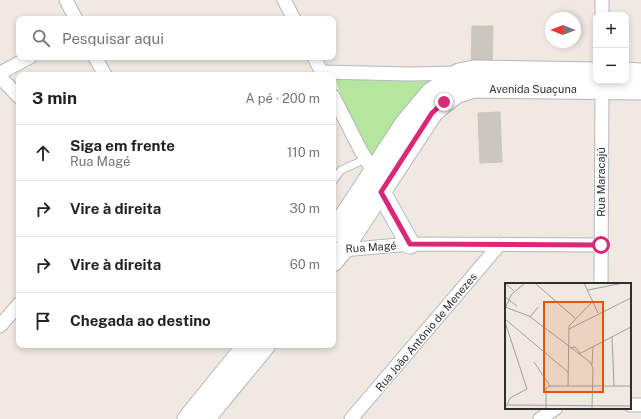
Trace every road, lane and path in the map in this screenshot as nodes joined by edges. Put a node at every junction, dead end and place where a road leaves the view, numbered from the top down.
1 (66, 0) edge
2 (284, 0) edge
3 (602, 0) edge
4 (602, 12) edge
5 (74, 16) edge
6 (292, 16) edge
7 (24, 60) edge
8 (97, 60) edge
9 (315, 60) edge
10 (103, 72) edge
11 (321, 72) edge
12 (629, 72) edge
13 (0, 73) edge
14 (459, 73) junction
15 (641, 73) edge
16 (336, 74) edge
17 (0, 77) edge
18 (593, 80) edge
19 (593, 81) edge
20 (600, 84) edge
21 (614, 84) edge
22 (641, 90) edge
23 (16, 94) edge
24 (336, 102) edge
25 (369, 165) junction
26 (336, 177) edge
27 (381, 192) junction
28 (336, 226) edge
29 (410, 244) junction
30 (500, 244) junction
31 (601, 245) junction
32 (336, 253) edge
33 (601, 283) edge
34 (16, 307) edge
35 (0, 326) edge
36 (245, 348) edge
37 (264, 348) edge
38 (631, 404) edge
39 (641, 405) edge
40 (555, 409) edge
41 (187, 419) edge
42 (206, 419) edge
43 (351, 419) edge
44 (540, 419) edge

1 - 5 street
2 - 6 street
3 - 4 street
7 - 13 street
8 - 10 street
9 - 11 street
12 - 15 main road
14 - 16 street
14 - 18 main road, Avenida Suaçuna
14 - 25 main road
17 - 23 street
19 - 27 main road, Avenida Suaçuna
20 - 31 street, Rua Maracajú
21 - 22 main road, Avenida Suaçuna
24 - 25 street
25 - 26 lane
25 - 28 main road
27 - 29 main road
27 - 32 main road
29 - 30 street, Rua Magé
29 - 32 street, Rua Magé
30 - 31 street, Rua Magé
30 - 43 street, Rua João Antônio de Menezes
31 - 33 street, Rua Maracajú
34 - 35 street
36 - 41 main road
37 - 42 main road
38 - 39 street
40 - 44 street

